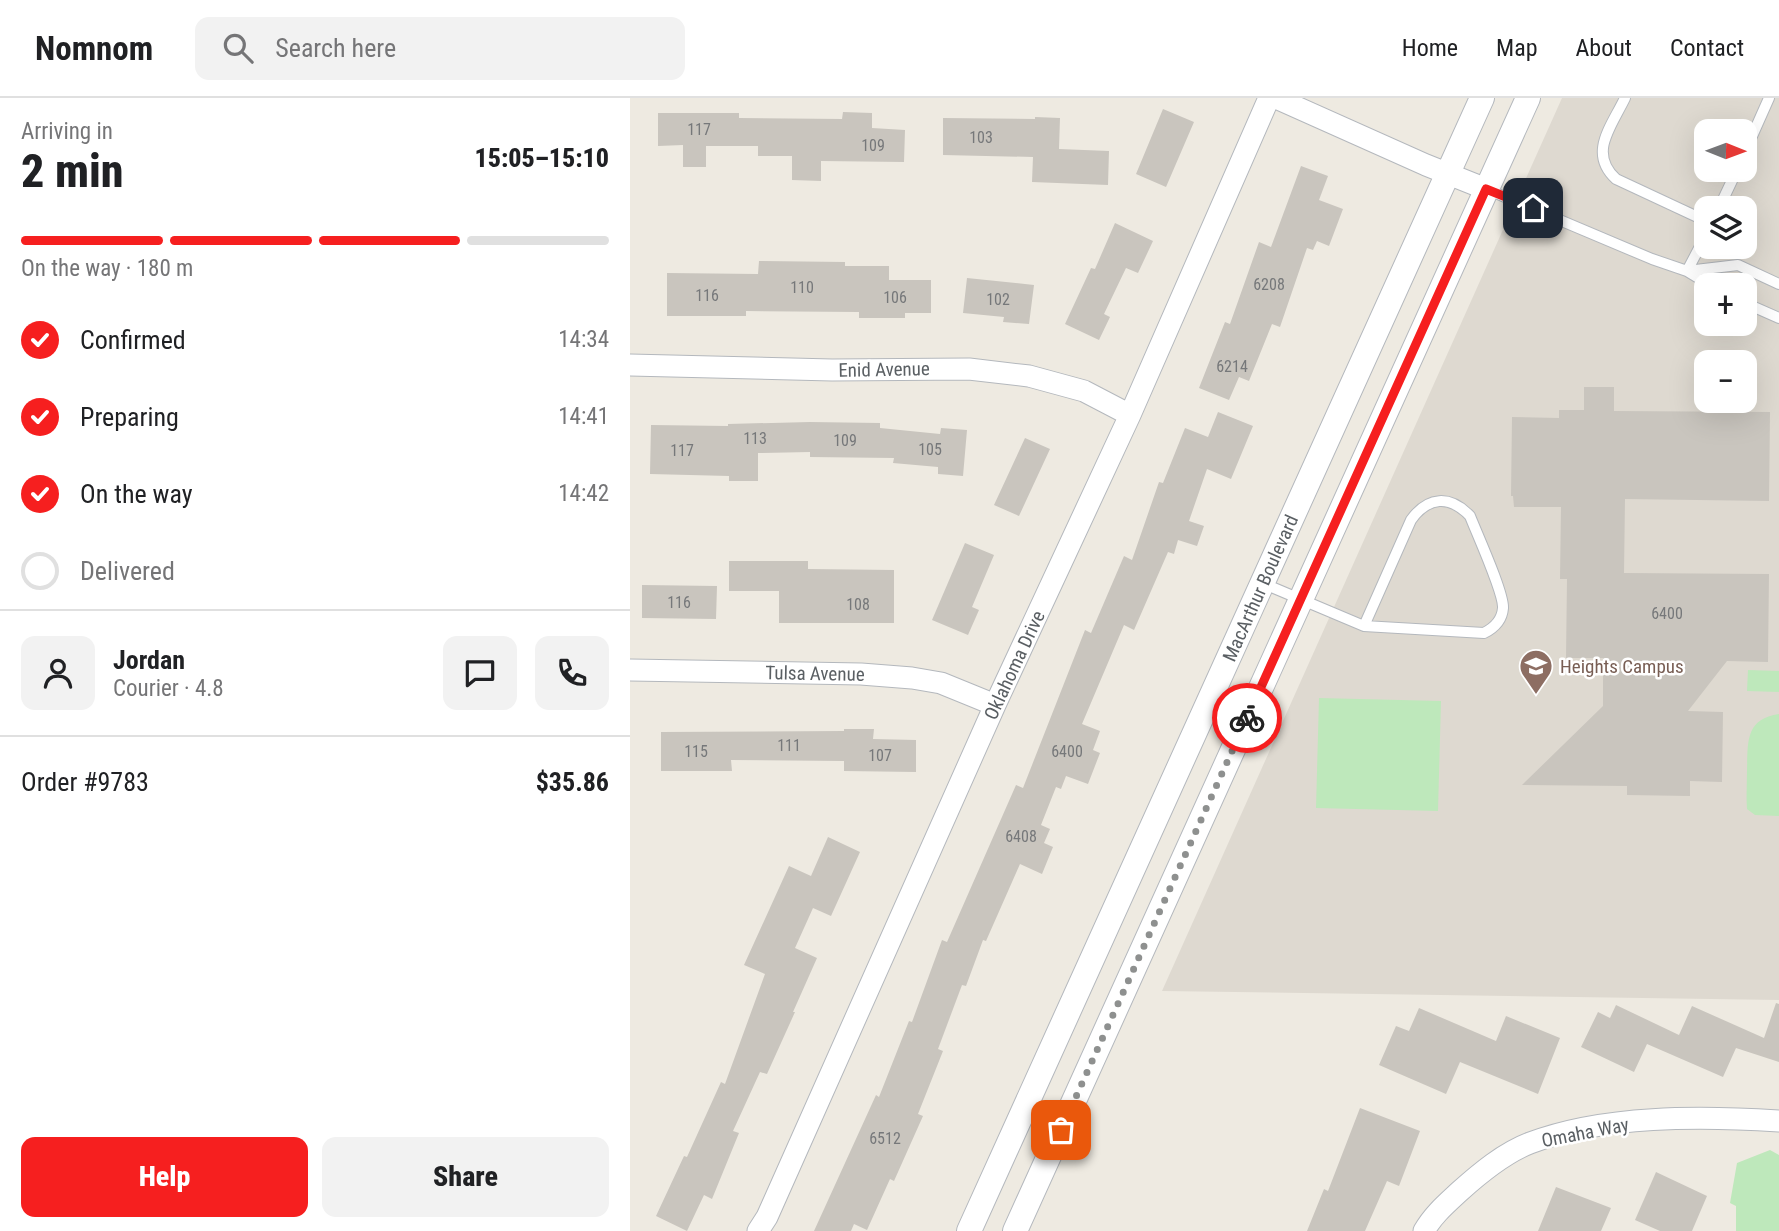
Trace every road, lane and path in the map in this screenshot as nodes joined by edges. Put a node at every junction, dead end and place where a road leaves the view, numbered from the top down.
1 (1269, 98) edge
2 (1276, 98) edge
3 (1482, 98) edge
4 (1528, 98) edge
5 (1625, 98) edge
6 (1769, 98) edge
7 (1757, 125) edge
8 (1448, 174) junction
9 (1486, 189) junction
10 (1694, 215) edge
11 (1694, 258) edge
12 (1687, 271) junction
13 (1694, 275) edge
14 (1779, 284) edge
15 (1757, 308) edge
16 (1779, 318) edge
17 (630, 365) edge
18 (1130, 415) junction
19 (1262, 583) junction
20 (1300, 601) junction
21 (1364, 626) junction
22 (630, 670) edge
23 (995, 705) junction
24 (1779, 1122) edge
25 (758, 1231) edge
26 (969, 1231) edge
27 (1016, 1231) edge
28 (1424, 1231) edge

1 - 18 street, Oklahoma Drive
2 - 8 street
3 - 8 street, MacArthur Boulevard
4 - 9 street
5 - 10 lane
6 - 7 lane
8 - 9 street
8 - 19 street, MacArthur Boulevard
9 - 12 lane
9 - 20 street
11 - 12 lane
12 - 13 lane
12 - 14 lane
15 - 16 lane
17 - 18 street, Enid Avenue
18 - 23 street, Oklahoma Drive
19 - 20 lane
19 - 26 street, MacArthur Boulevard
20 - 21 lane
20 - 27 street
21 - 21 lane
22 - 23 street, Tulsa Avenue
23 - 25 street, Oklahoma Drive
24 - 28 street, Omaha Way

